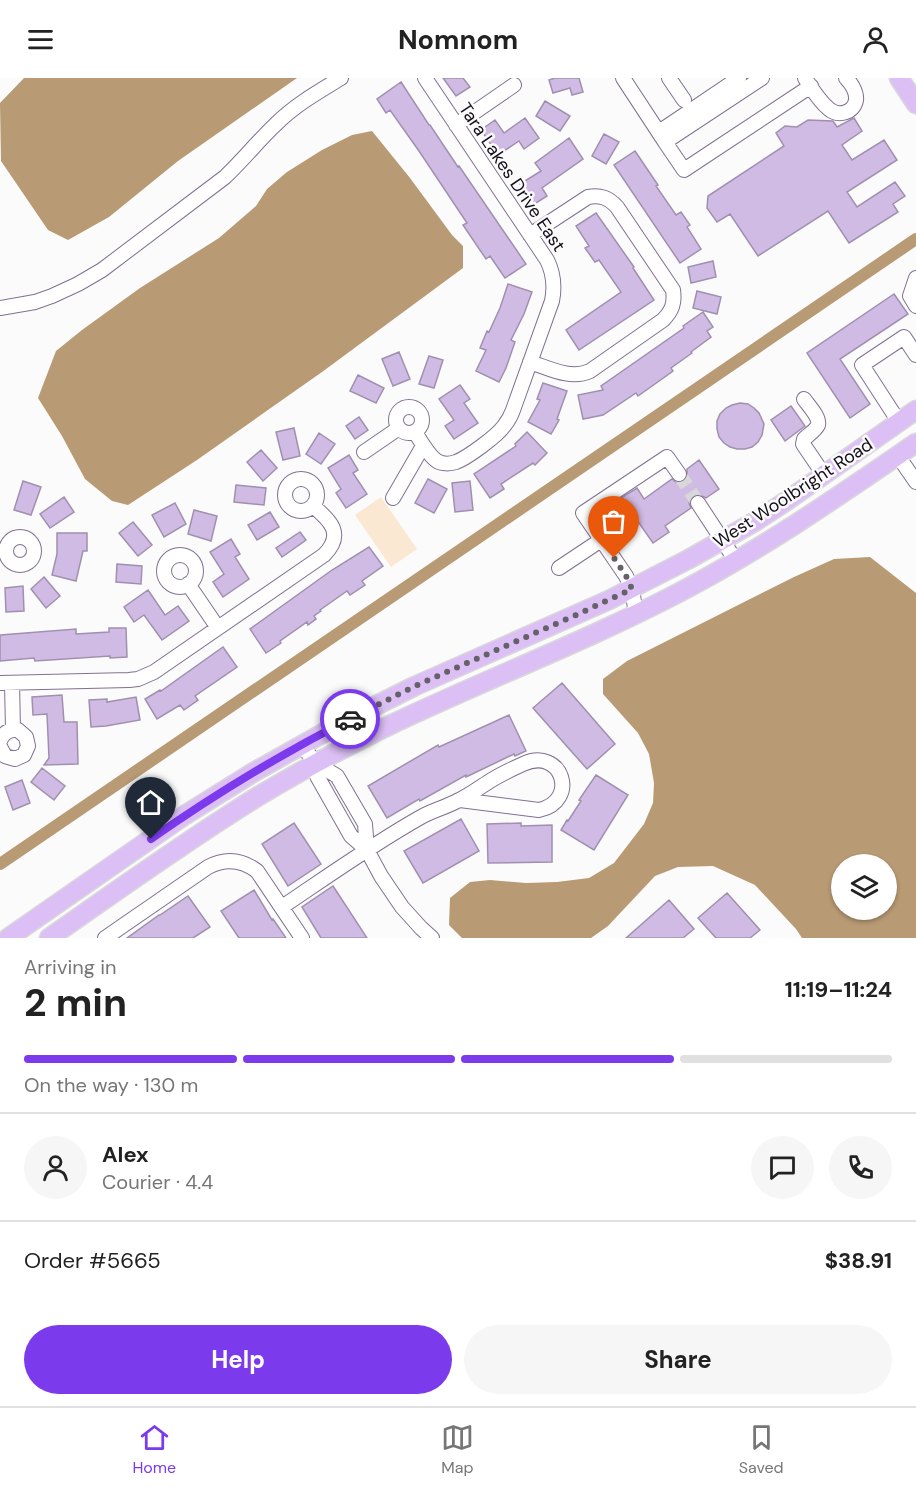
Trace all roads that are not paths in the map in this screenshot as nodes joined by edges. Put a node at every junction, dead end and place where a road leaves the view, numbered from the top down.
1 (340, 78) edge
2 (425, 78) edge
3 (623, 78) edge
4 (669, 78) edge
5 (762, 78) edge
6 (846, 78) edge
7 (899, 78) edge
8 (741, 82) edge
9 (808, 82) edge
10 (514, 85) dead end
11 (916, 104) edge
12 (690, 110) junction
13 (456, 125) junction
14 (662, 137) junction
15 (530, 235) junction
16 (916, 278) edge
17 (916, 306) edge
18 (0, 308) edge
19 (916, 355) edge
20 (530, 362) junction
21 (804, 399) dead end
22 (916, 410) edge
23 (899, 422) junction
24 (399, 428) junction
25 (415, 432) junction
26 (916, 443) edge
27 (423, 446) junction
28 (364, 452) dead end
29 (898, 456) junction
30 (679, 474) tunnel mouth
31 (824, 475) junction
32 (916, 482) edge
33 (393, 498) dead end
34 (698, 503) tunnel mouth
35 (313, 506) dead end
36 (601, 540) junction
37 (724, 540) junction
38 (736, 561) junction
39 (559, 568) dead end
40 (189, 584) dead end
41 (632, 589) junction
42 (636, 614) junction
43 (218, 628) junction
44 (6, 683) edge
45 (14, 730) junction
46 (0, 741) edge
47 (301, 745) junction
48 (0, 747) edge
49 (317, 764) junction
50 (460, 800) junction
51 (367, 850) junction
52 (282, 907) junction
53 (8, 938) edge
54 (49, 938) edge
55 (105, 938) edge
56 (302, 938) edge
57 (432, 938) edge

1 - 18 street
2 - 13 street, Tara Lakes Drive East
3 - 14 street
4 - 12 street
5 - 8 street
6 - 9 street
7 - 11 main road
8 - 12 street
9 - 14 street
10 - 13 street
12 - 14 street
13 - 15 street, Tara Lakes Drive East
15 - 20 street, Tara Lakes Drive East
15 - 20 street
16 - 17 street
19 - 23 street
20 - 27 street, Tara Lakes Drive East
21 - 31 street
22 - 23 main road, West Woolbright Road
23 - 31 main road, West Woolbright Road
24 - 25 street
24 - 25 street
24 - 28 street
25 - 27 street, Tara Lakes Drive East
26 - 29 main road, West Woolbright Road
27 - 33 street
29 - 32 street
29 - 38 main road, West Woolbright Road
30 - 36 street
31 - 37 main road, West Woolbright Road
34 - 37 street
35 - 43 street
36 - 39 street
36 - 41 street
37 - 38 street
37 - 41 main road, West Woolbright Road
38 - 42 main road, West Woolbright Road
40 - 43 street
41 - 42 street
41 - 47 main road, West Woolbright Road
42 - 49 main road, West Woolbright Road
43 - 44 street
44 - 45 street
45 - 46 street
45 - 48 street
47 - 49 street
47 - 53 main road, West Woolbright Road
49 - 51 street
49 - 54 main road, West Woolbright Road
50 - 50 street
50 - 51 street
51 - 52 street
51 - 57 street
52 - 55 street
52 - 56 street

